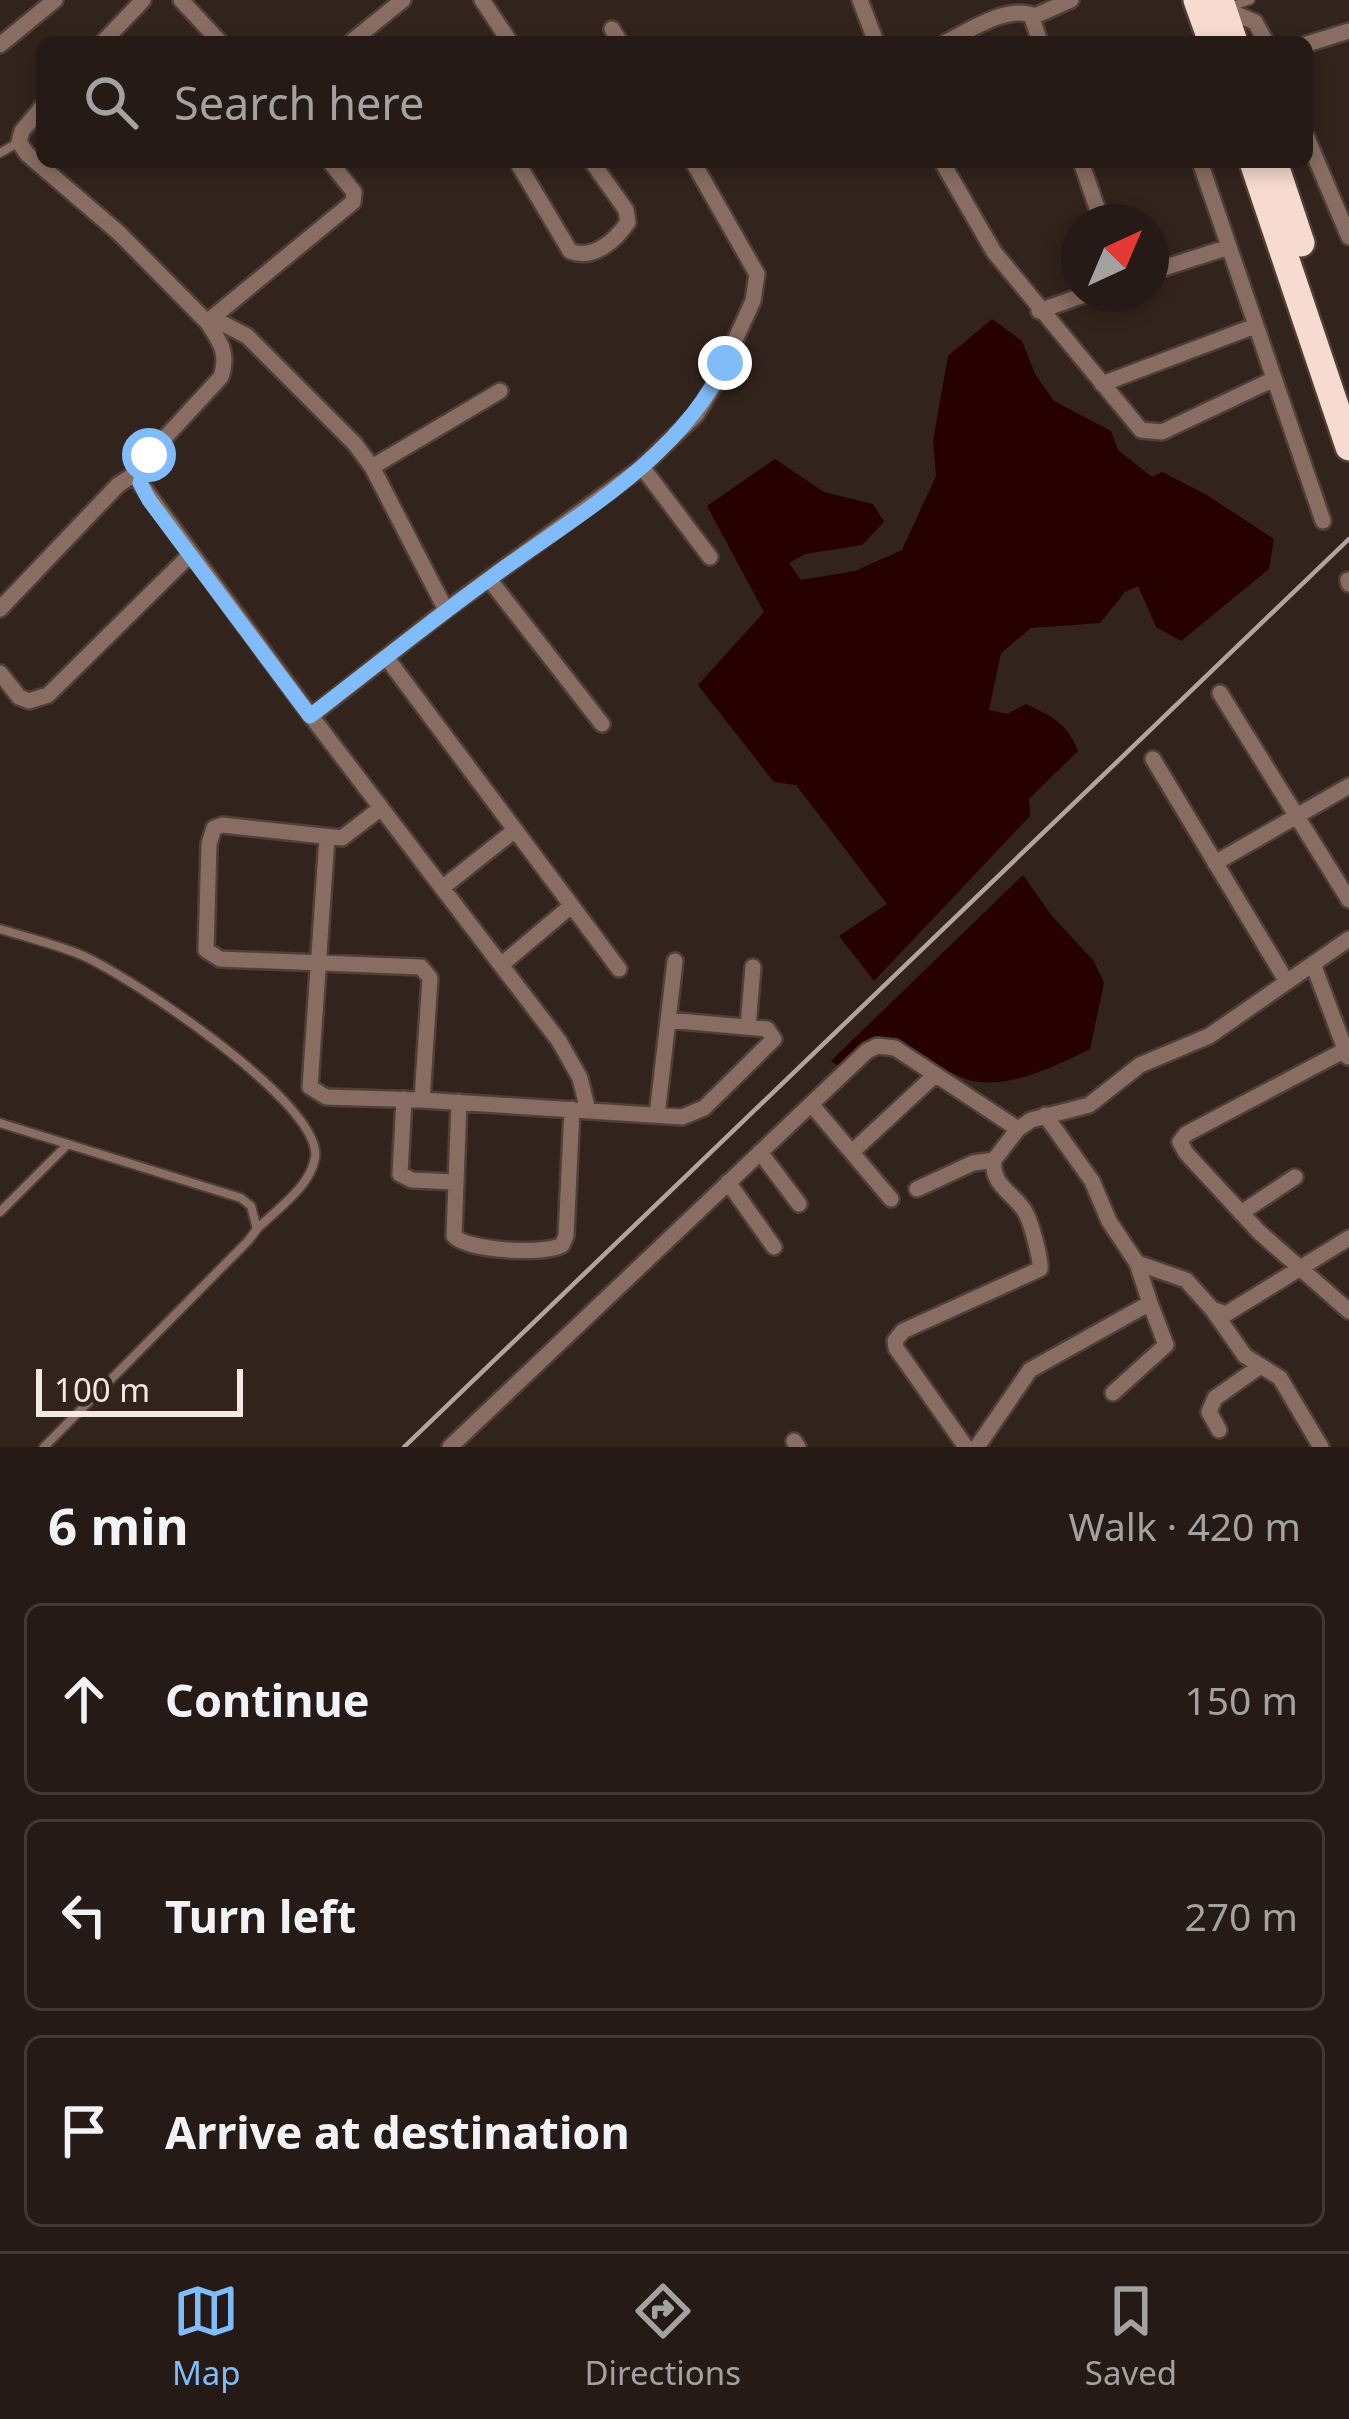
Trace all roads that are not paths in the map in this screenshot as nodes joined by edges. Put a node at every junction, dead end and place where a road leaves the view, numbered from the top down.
1 (56, 0) edge
2 (142, 0) edge
3 (181, 0) edge
4 (403, 0) edge
5 (482, 0) edge
6 (860, 0) edge
7 (1071, 0) edge
8 (1223, 2) edge
9 (1035, 16) junction
10 (1349, 32) edge
11 (109, 36) edge
12 (214, 36) edge
13 (358, 36) edge
14 (506, 36) edge
15 (874, 36) edge
16 (959, 36) edge
17 (1038, 36) edge
18 (1214, 36) edge
19 (1232, 36) edge
20 (1263, 36) edge
21 (1313, 42) edge
22 (0, 45) edge
23 (36, 114) edge
24 (20, 142) junction
25 (1313, 152) edge
26 (0, 153) edge
27 (36, 162) edge
28 (43, 168) edge
29 (335, 168) edge
30 (521, 168) edge
31 (596, 168) edge
32 (697, 168) edge
33 (950, 168) edge
34 (1083, 168) edge
35 (1202, 168) edge
36 (1255, 168) edge
37 (1276, 168) edge
38 (1096, 204) edge
39 (1349, 237) edge
40 (1229, 247) junction
41 (1169, 266) edge
42 (1061, 303) edge
43 (1040, 311) junction
44 (207, 322) junction
45 (1255, 326) junction
46 (1274, 379) junction
47 (1102, 384) junction
48 (1349, 387) edge
49 (500, 391) dead end
50 (1349, 446) edge
51 (372, 466) junction
52 (642, 467) junction
53 (141, 470) junction
54 (1323, 521) dead end
55 (190, 555) junction
56 (710, 557) dead end
57 (489, 579) junction
58 (0, 609) edge
59 (446, 610) junction
60 (386, 657) junction
61 (0, 673) edge
62 (1220, 693) dead end
63 (310, 716) junction
64 (602, 724) dead end
65 (1154, 759) dead end
66 (1349, 786) edge
67 (381, 808) junction
68 (1297, 816) junction
69 (515, 830) junction
70 (327, 837) junction
71 (1215, 863) junction
72 (442, 888) junction
73 (1349, 900) edge
74 (571, 906) junction
75 (0, 929) edge
76 (1349, 939) edge
77 (675, 961) dead end
78 (317, 964) junction
79 (1313, 964) junction
80 (501, 965) junction
81 (754, 967) dead end
82 (619, 969) dead end
83 (1288, 982) junction
84 (668, 1020) junction
85 (748, 1027) junction
86 (1347, 1055) edge
87 (935, 1075) junction
88 (404, 1100) junction
89 (422, 1100) junction
90 (459, 1102) junction
91 (811, 1104) junction
92 (580, 1110) junction
93 (658, 1115) junction
94 (1045, 1115) junction
95 (0, 1124) edge
96 (1018, 1129) junction
97 (68, 1144) junction
98 (760, 1152) junction
99 (852, 1152) junction
100 (994, 1160) junction
101 (1295, 1177) dead end
102 (728, 1181) junction
103 (455, 1182) junction
104 (916, 1189) dead end
105 (891, 1198) dead end
106 (799, 1204) dead end
107 (0, 1212) edge
108 (1241, 1213) junction
109 (257, 1229) junction
110 (1349, 1238) edge
111 (774, 1247) dead end
112 (1137, 1263) junction
113 (1301, 1268) junction
114 (1150, 1304) junction
115 (1212, 1309) junction
116 (1349, 1311) edge
117 (1259, 1367) junction
118 (1113, 1393) dead end
119 (1219, 1430) dead end
120 (44, 1447) edge
121 (450, 1447) edge
122 (966, 1447) edge
123 (977, 1447) edge
124 (1321, 1447) edge

1 - 22 street
2 - 11 street
3 - 12 street
4 - 13 street
5 - 14 street
6 - 15 street
7 - 9 street
8 - 18 highway
8 - 19 highway
8 - 20 street
9 - 16 street
9 - 17 street
10 - 21 street
23 - 24 street
24 - 26 lane
24 - 27 street
25 - 39 street
28 - 44 street
29 - 44 street
30 - 31 street
32 - 52 street
33 - 43 street
34 - 38 street
35 - 40 street
36 - 50 highway
37 - 48 highway
40 - 41 street
40 - 45 street
42 - 43 street
43 - 47 street
44 - 51 street
44 - 53 street
45 - 46 street
45 - 47 street
46 - 47 street
46 - 54 street
49 - 51 street
51 - 59 street
52 - 56 street
52 - 57 street
53 - 55 street
53 - 58 street
55 - 61 street
55 - 63 street
57 - 59 street
57 - 64 street
59 - 60 street
60 - 63 street
60 - 69 street
62 - 68 street
63 - 67 street
65 - 71 street
66 - 68 street
67 - 70 street
67 - 72 street
68 - 71 street
68 - 73 street
69 - 72 street
69 - 74 street
70 - 78 street
70 - 78 street
71 - 83 street
72 - 80 street
74 - 80 street
74 - 82 street
75 - 109 lane
76 - 79 street
77 - 84 street
78 - 88 street
78 - 89 street
79 - 83 street
79 - 86 street
80 - 92 street
81 - 85 street
83 - 94 street
84 - 85 street
84 - 93 street
85 - 93 street
86 - 108 street
87 - 91 street
87 - 96 street
87 - 99 street
88 - 89 street
88 - 103 street
89 - 90 street
90 - 92 street
90 - 103 street
91 - 98 street
91 - 99 street
92 - 93 street
92 - 103 street
94 - 96 street
94 - 112 street
95 - 97 lane
96 - 100 street
97 - 107 lane
97 - 109 lane
98 - 102 street
98 - 106 street
99 - 105 street
100 - 104 street
100 - 122 street
101 - 108 street
102 - 111 street
102 - 121 street
108 - 113 street
109 - 120 lane
110 - 113 street
112 - 114 street
112 - 115 street
113 - 115 street
113 - 116 street
114 - 118 street
114 - 123 street
115 - 117 street
117 - 119 street
117 - 124 street

